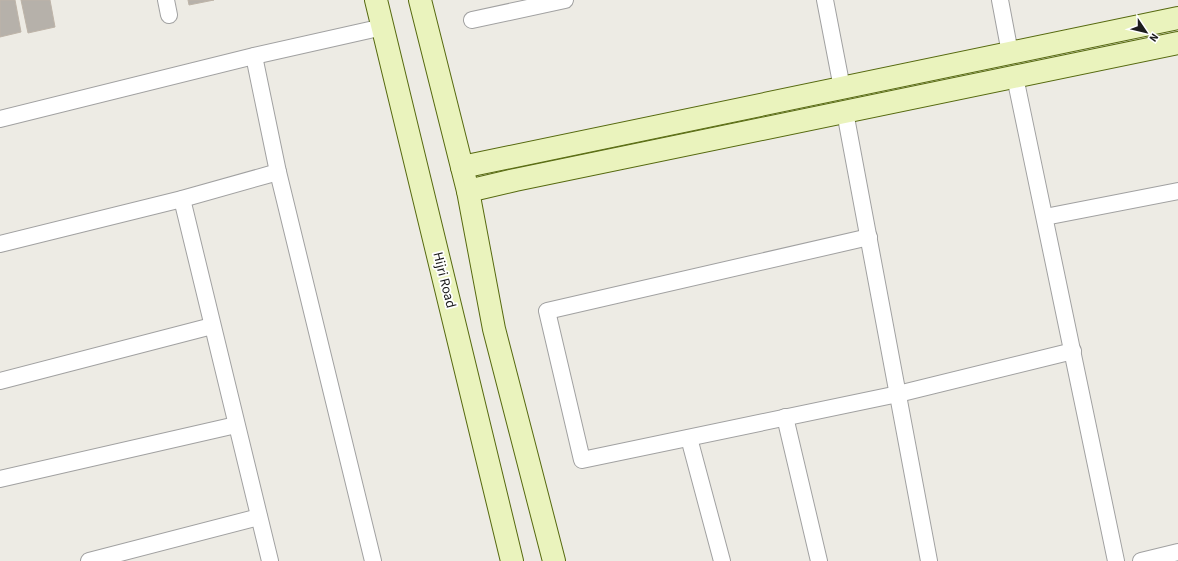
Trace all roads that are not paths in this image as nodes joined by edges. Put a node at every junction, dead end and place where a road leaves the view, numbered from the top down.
1 (376, 0) edge
2 (420, 0) edge
3 (565, 0) edge
4 (825, 0) edge
5 (1000, 0) edge
6 (1178, 18) edge
7 (472, 20) dead end
8 (383, 27) junction
9 (1178, 43) edge
10 (1010, 53) junction
11 (254, 56) junction
12 (1015, 77) junction
13 (842, 88) junction
14 (845, 112) junction
15 (0, 119) edge
16 (511, 156) junction
17 (462, 167) junction
18 (278, 172) junction
19 (515, 180) junction
20 (1178, 190) edge
21 (468, 192) junction
22 (182, 200) junction
23 (1044, 217) junction
24 (869, 237) junction
25 (0, 244) edge
26 (212, 326) junction
27 (1073, 351) junction
28 (0, 381) edge
29 (898, 394) junction
30 (785, 417) junction
31 (236, 425) junction
32 (689, 438) junction
33 (0, 479) edge
34 (259, 517) junction
35 (1178, 552) edge
36 (89, 561) edge
37 (270, 561) edge
38 (373, 561) edge
39 (512, 561) edge
40 (554, 561) edge
41 (722, 561) edge
42 (819, 561) edge
43 (929, 561) edge
44 (1116, 561) edge
45 (1141, 561) edge

1 - 8 street, Hijri Road
2 - 17 street
3 - 7 street
4 - 13 street
5 - 10 street
6 - 10 street
8 - 11 street
8 - 39 street, Hijri Road
9 - 12 street
10 - 13 street
11 - 15 street
11 - 18 street
12 - 14 street
12 - 23 street
13 - 16 street
14 - 19 street
14 - 24 street
16 - 17 street
16 - 19 street
17 - 21 street
18 - 22 street
18 - 38 street
19 - 21 street
20 - 23 street
21 - 40 street
22 - 25 street
22 - 26 street
23 - 27 street
24 - 29 street
24 - 32 street
26 - 28 street
26 - 31 street
27 - 29 street
27 - 44 street
29 - 30 street
29 - 43 street
30 - 32 street
30 - 42 street
31 - 33 street
31 - 34 street
32 - 41 street
34 - 36 street
34 - 37 street
35 - 45 street

